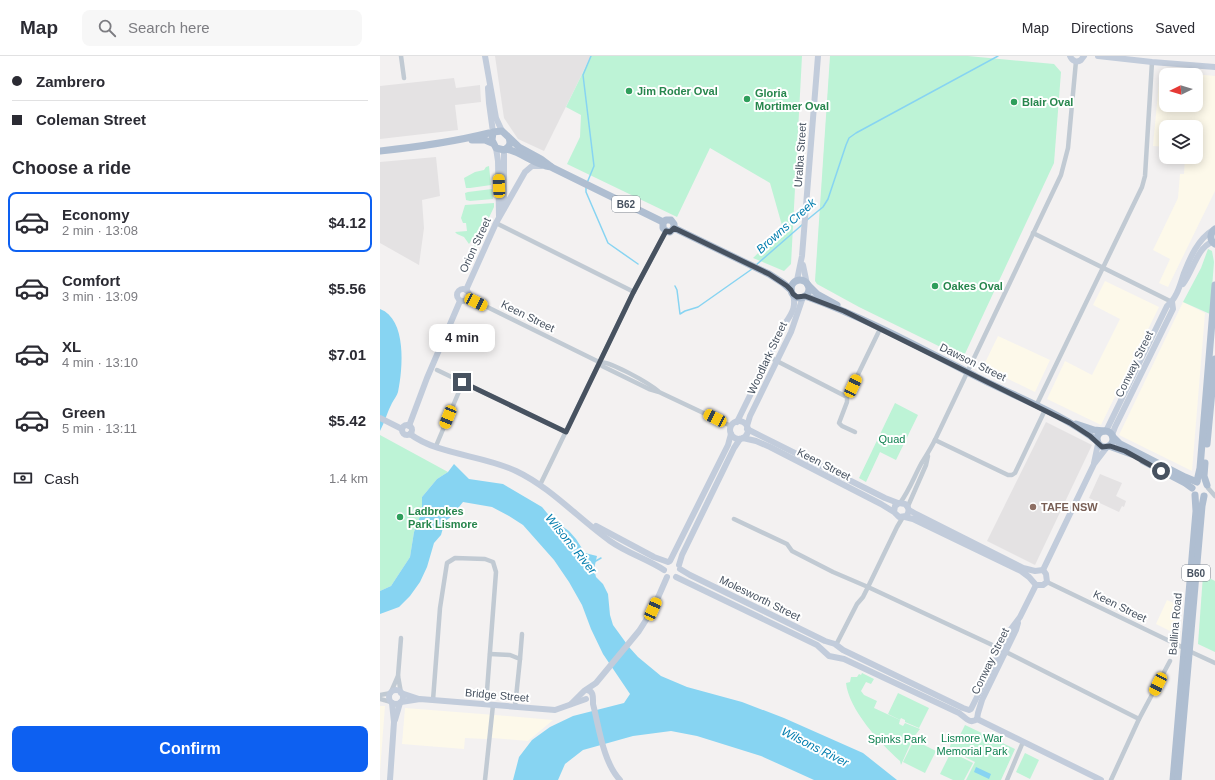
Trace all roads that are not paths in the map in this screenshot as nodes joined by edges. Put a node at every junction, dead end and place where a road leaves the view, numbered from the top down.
1 (401, 56) edge
2 (485, 56) edge
3 (818, 56) edge
4 (1070, 56) edge
5 (1084, 56) edge
6 (1098, 56) edge
7 (1076, 61) junction
8 (1152, 62) junction
9 (1215, 67) edge
10 (487, 74) junction
11 (404, 78) dead end
12 (502, 131) junction
13 (493, 133) junction
14 (509, 138) junction
15 (460, 140) junction
16 (494, 145) junction
17 (505, 150) junction
18 (380, 151) edge
19 (541, 166) junction
20 (553, 168) junction
21 (503, 210) junction
22 (498, 220) junction
23 (663, 222) junction
24 (674, 228) junction
25 (1214, 229) edge
26 (666, 231) junction
27 (1033, 233) junction
28 (1214, 244) edge
29 (802, 256) junction
30 (1104, 267) junction
31 (769, 274) junction
32 (797, 281) junction
33 (807, 284) junction
34 (1215, 285) edge
35 (1180, 286) junction
36 (466, 290) junction
37 (634, 292) junction
38 (792, 292) junction
39 (804, 297) junction
40 (469, 298) junction
41 (460, 301) junction
42 (1172, 302) junction
43 (844, 311) junction
44 (880, 329) junction
45 (769, 357) junction
46 (1215, 359) edge
47 (777, 361) junction
48 (599, 362) junction
49 (437, 370) dead end
50 (968, 372) junction
51 (462, 382) junction
52 (847, 400) junction
53 (1036, 406) junction
54 (1045, 410) junction
55 (380, 418) edge
56 (737, 422) junction
57 (1070, 423) junction
58 (409, 426) junction
59 (731, 426) junction
60 (747, 427) junction
61 (399, 428) junction
62 (566, 432) junction
63 (855, 432) dead end
64 (410, 434) junction
65 (731, 434) junction
66 (1109, 434) junction
67 (742, 438) junction
68 (935, 440) junction
69 (1098, 443) junction
70 (436, 446) junction
71 (1108, 447) junction
72 (929, 452) junction
73 (1094, 464) junction
74 (1197, 482) junction
75 (540, 485) junction
76 (1208, 487) junction
77 (1193, 492) junction
78 (1205, 496) junction
79 (1215, 497) edge
80 (899, 503) junction
81 (908, 508) junction
82 (894, 512) junction
83 (904, 517) junction
84 (734, 519) dead end
85 (586, 521) junction
86 (669, 562) junction
87 (680, 567) junction
88 (664, 570) junction
89 (1043, 570) junction
90 (1035, 571) junction
91 (667, 577) junction
92 (676, 577) junction
93 (1031, 580) junction
94 (1047, 582) junction
95 (1036, 585) junction
96 (868, 587) junction
97 (1020, 617) junction
98 (522, 634) dead end
99 (401, 638) dead end
100 (835, 645) junction
101 (1187, 650) junction
102 (1004, 651) junction
103 (826, 652) junction
104 (490, 654) junction
105 (835, 656) junction
106 (520, 659) junction
107 (1170, 661) dead end
108 (1215, 663) edge
109 (398, 676) junction
110 (391, 692) junction
111 (401, 693) junction
112 (380, 695) edge
113 (589, 696) junction
114 (380, 699) edge
115 (420, 699) junction
116 (433, 700) junction
117 (391, 702) junction
118 (400, 702) junction
119 (486, 704) junction
120 (493, 705) junction
121 (515, 706) junction
122 (970, 710) junction
123 (977, 716) junction
124 (967, 718) junction
125 (1139, 719) junction
126 (394, 722) junction
127 (1024, 742) junction
128 (390, 780) edge
129 (485, 780) edge
130 (620, 780) edge
131 (1007, 780) edge
132 (1101, 780) edge
133 (1111, 780) edge
134 (1173, 780) edge
135 (1178, 780) edge

1 - 11 street
2 - 10 street
3 - 29 street, Uralba Street
4 - 7 street
5 - 7 street
6 - 8 street
7 - 27 street
8 - 9 street
8 - 30 street
10 - 12 street
10 - 13 street
12 - 13 main road, B62
12 - 14 main road
13 - 15 main road, B62
13 - 16 main road
14 - 17 main road
14 - 20 main road
15 - 16 main road, B62
15 - 18 main road, B62
16 - 17 main road, B62
16 - 22 street
17 - 19 main road, B62
17 - 21 street, Orion Street
19 - 20 main road, B62
19 - 21 street, Orion Street
20 - 23 main road, B62
21 - 22 street, Orion Street
22 - 36 street, Orion Street
22 - 37 street
23 - 24 main road, B62
23 - 26 main road
24 - 26 main road
24 - 31 main road, B62
25 - 28 main road
25 - 35 street, Conway Street
26 - 37 street
27 - 30 street
27 - 50 street
28 - 35 street, Conway Street
29 - 32 street, Uralba Street
29 - 33 street, Uralba Street
30 - 42 street
30 - 53 street
31 - 32 main road, B62
31 - 38 main road, B62
32 - 33 main road, B62
32 - 38 main road
33 - 39 main road
33 - 43 main road, Dawson Street / B62
34 - 74 main road
35 - 42 street, Conway Street
36 - 40 street
36 - 41 street
37 - 48 street
38 - 39 main road, B62
38 - 45 street, Woodlark Street
39 - 43 main road, Dawson Street / B62
39 - 47 street, Woodlark Street
40 - 41 street
40 - 48 street, Keen Street
41 - 58 street
42 - 66 street, Conway Street
43 - 44 main road, Dawson Street / B62
44 - 50 main road, Dawson Street / B62
44 - 52 street
45 - 47 street
45 - 56 street, Woodlark Street
46 - 76 main road
47 - 52 street
47 - 60 street, Woodlark Street
48 - 59 street, Keen Street
48 - 62 street
49 - 51 street
50 - 53 main road, Dawson Street / B62
50 - 68 street
51 - 62 street
51 - 70 street
52 - 63 street
53 - 54 main road, Dawson Street / B62
54 - 57 main road, Dawson Street / B62
54 - 68 street
55 - 61 street
56 - 59 street
56 - 60 street
57 - 66 main road, Dawson Street / B62
57 - 69 main road, Dawson Street / B62
58 - 61 street
58 - 64 street
59 - 65 street
60 - 67 street
60 - 80 street, Keen Street
61 - 64 street
62 - 75 street
64 - 70 street
65 - 67 street
65 - 86 street
66 - 69 main road
66 - 71 main road
66 - 74 main road, Dawson Street / B62
67 - 82 street, Keen Street
67 - 87 street
68 - 72 street
69 - 71 main road, B62
69 - 73 street
70 - 75 street
71 - 73 street
71 - 77 main road, B62
72 - 80 street
72 - 81 street
73 - 89 street
74 - 76 main road
74 - 77 main road
75 - 85 street
76 - 78 main road, B60
76 - 79 street
77 - 78 main road
77 - 101 main road, Ballina Road / B60
78 - 79 street
78 - 101 main road, Ballina Road / B60
80 - 81 street
80 - 82 street
81 - 83 street
81 - 90 street
82 - 83 street
83 - 93 street
83 - 96 street
84 - 96 street
85 - 86 street
85 - 88 street
86 - 87 street
86 - 88 street
87 - 92 street
87 - 100 street, Molesworth Street
88 - 91 street
89 - 90 street
89 - 94 street
90 - 93 street
91 - 92 street
91 - 113 street, Bridge Street
92 - 103 street, Molesworth Street
93 - 95 street
94 - 95 street
94 - 101 street, Keen Street
95 - 97 street, Conway Street
96 - 100 street
96 - 102 street
97 - 102 street, Conway Street
97 - 102 street, Conway Street
98 - 106 street
99 - 109 street
100 - 103 street
100 - 105 street
100 - 122 street, Molesworth Street
101 - 108 street, Keen Street
101 - 134 main road, Ballina Road / B60
101 - 135 main road, Ballina Road / B60
102 - 122 street, Conway Street
102 - 123 street, Conway Street
102 - 125 street
103 - 105 street
104 - 106 street
104 - 116 street
104 - 119 street
105 - 124 street
106 - 121 street
107 - 125 street
109 - 110 street
109 - 111 street
110 - 111 street
110 - 112 street
110 - 117 street
111 - 115 street, Bridge Street
111 - 118 street
113 - 121 street, Bridge Street
113 - 130 street
114 - 117 street
115 - 116 street, Bridge Street
115 - 118 street, Bridge Street
116 - 119 street, Bridge Street
117 - 118 street
117 - 126 street
118 - 126 street
119 - 120 street, Bridge Street
120 - 121 street, Bridge Street
120 - 129 street
122 - 123 street
122 - 124 street
123 - 124 street
123 - 127 street
125 - 133 street
126 - 128 street
127 - 131 street
127 - 132 street

